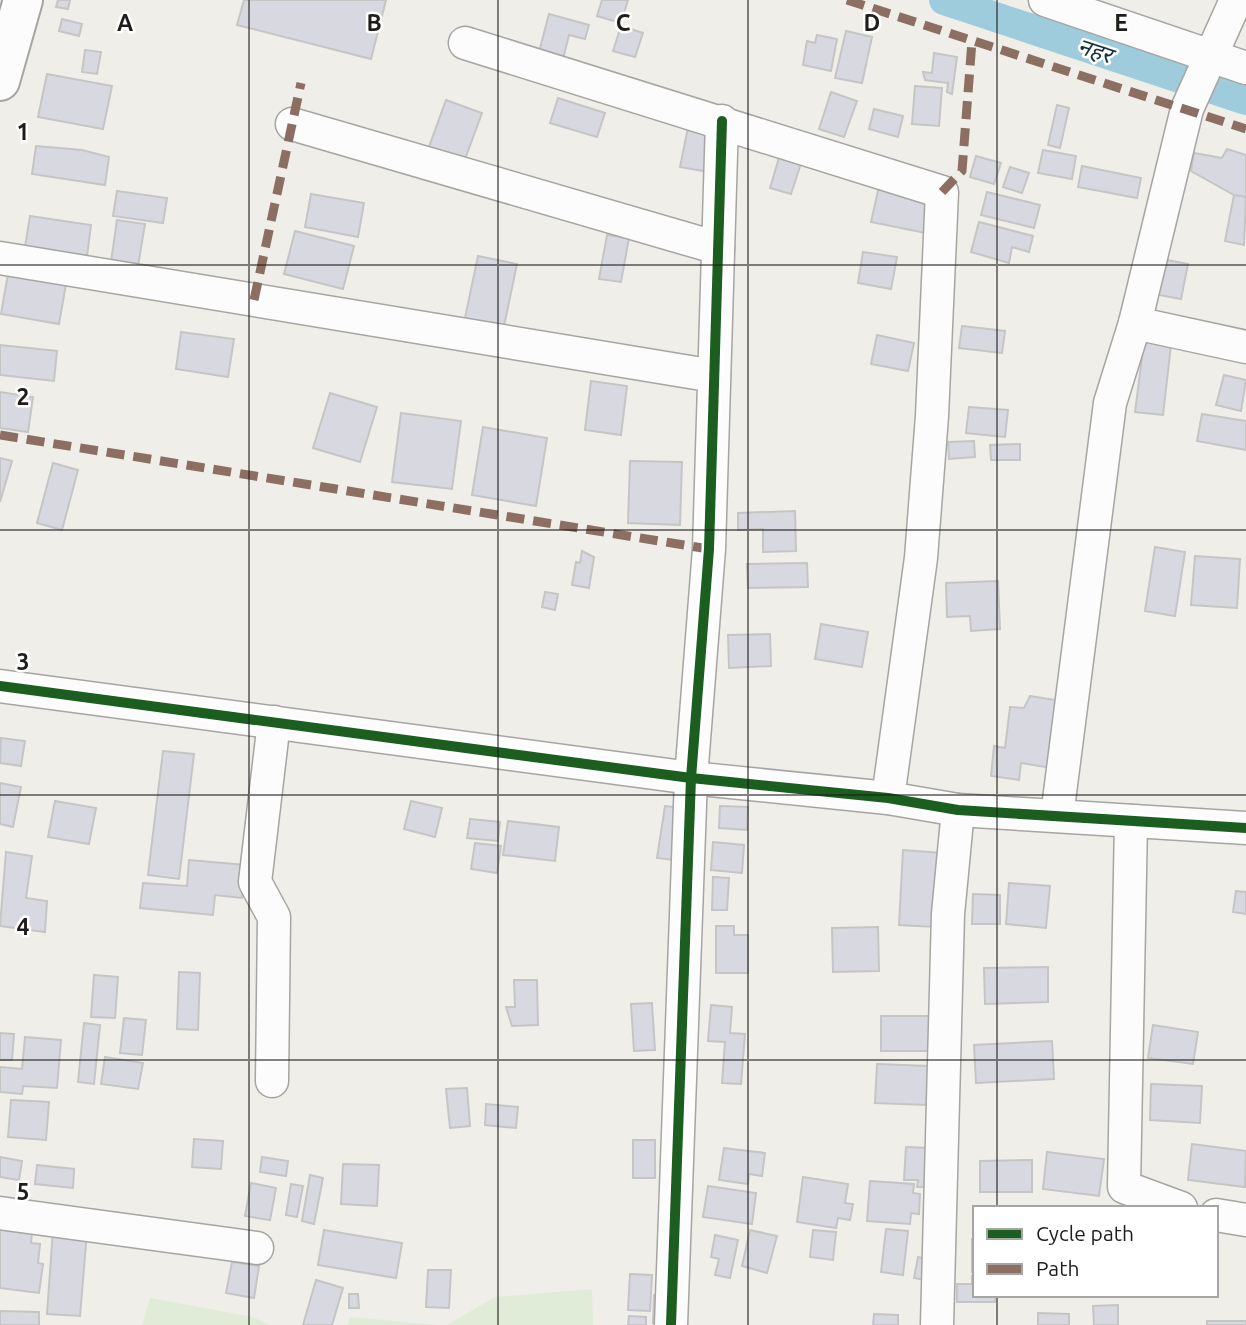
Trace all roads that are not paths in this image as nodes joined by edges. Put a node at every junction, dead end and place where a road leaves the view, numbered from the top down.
1 (23, 0) edge
2 (1045, 0) edge
3 (1236, 0) edge
4 (465, 44) dead end
5 (1210, 55) junction
6 (1246, 68) edge
7 (0, 81) edge
8 (722, 121) junction
9 (292, 124) dead end
10 (718, 248) junction
11 (0, 258) edge
12 (1135, 323) junction
13 (1246, 347) edge
14 (714, 376) junction
15 (0, 685) edge
16 (274, 722) junction
17 (691, 778) junction
18 (888, 798) junction
19 (958, 810) junction
20 (1057, 816) junction
21 (1131, 821) junction
22 (1246, 828) edge
23 (272, 1080) dead end
24 (1176, 1206) edge
25 (0, 1213) edge
26 (1218, 1215) edge
27 (1246, 1220) edge
28 (257, 1248) dead end
29 (671, 1325) edge
30 (937, 1325) edge

1 - 7 main road
2 - 5 street
3 - 5 street
4 - 8 street
5 - 6 street
5 - 12 street
8 - 10 street
8 - 18 street
9 - 10 street
10 - 14 street
11 - 14 street
12 - 13 street
12 - 20 street
14 - 17 street
15 - 16 street
16 - 17 street
16 - 23 street
17 - 18 street
17 - 29 street
18 - 19 street
19 - 20 street
19 - 30 street
20 - 21 street
21 - 22 street
21 - 24 street
25 - 28 street
26 - 27 street

